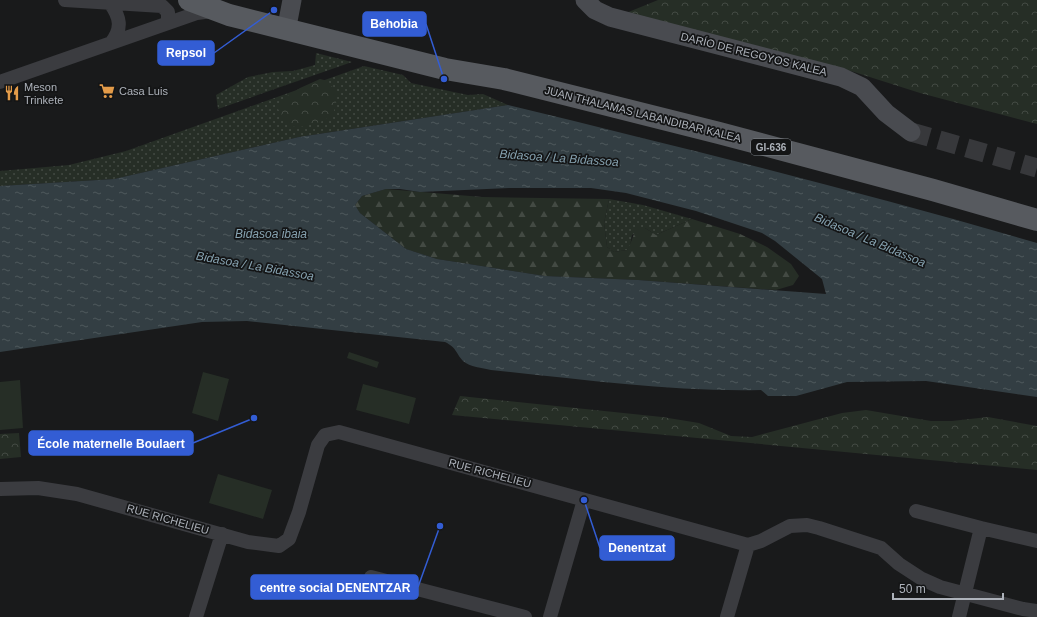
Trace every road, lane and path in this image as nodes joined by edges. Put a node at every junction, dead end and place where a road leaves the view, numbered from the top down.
1 (66, 0) edge
2 (189, 0) edge
3 (585, 0) edge
4 (110, 2) junction
5 (215, 6) edge
6 (290, 10) edge
7 (165, 24) junction
8 (111, 43) junction
9 (504, 79) junction
10 (0, 82) edge
11 (911, 132) tunnel mouth
12 (1037, 220) edge
13 (0, 489) edge
14 (584, 500) junction
15 (916, 511) dead end
16 (981, 528) junction
17 (222, 534) junction
18 (1037, 541) edge
19 (748, 545) junction
20 (371, 577) dead end
21 (965, 595) junction
22 (1037, 611) edge
23 (196, 617) edge
24 (525, 617) edge
25 (550, 617) edge
26 (727, 617) edge
27 (959, 617) edge

1 - 4 street
2 - 5 main road, JUAN THALAMAS LABANDIBAR KALEA / GI-636
3 - 11 street, DARÍO DE REGOYOS KALEA
4 - 7 street
4 - 8 street
5 - 6 main road, JUAN THALAMAS LABANDIBAR KALEA / GI-636
5 - 7 street
5 - 9 main road, JUAN THALAMAS LABANDIBAR KALEA / GI-636
6 - 9 main road, JUAN THALAMAS LABANDIBAR KALEA / GI-636
7 - 8 street
8 - 10 street
9 - 12 main road, JUAN THALAMAS LABANDIBAR KALEA / GI-636
13 - 17 street, RUE RICHELIEU
14 - 17 street, RUE RICHELIEU
14 - 19 street, RUE RICHELIEU
14 - 25 street
15 - 16 street
16 - 18 street
16 - 21 street
17 - 23 street
19 - 21 street
19 - 26 street
20 - 24 street
21 - 22 street
21 - 27 street

